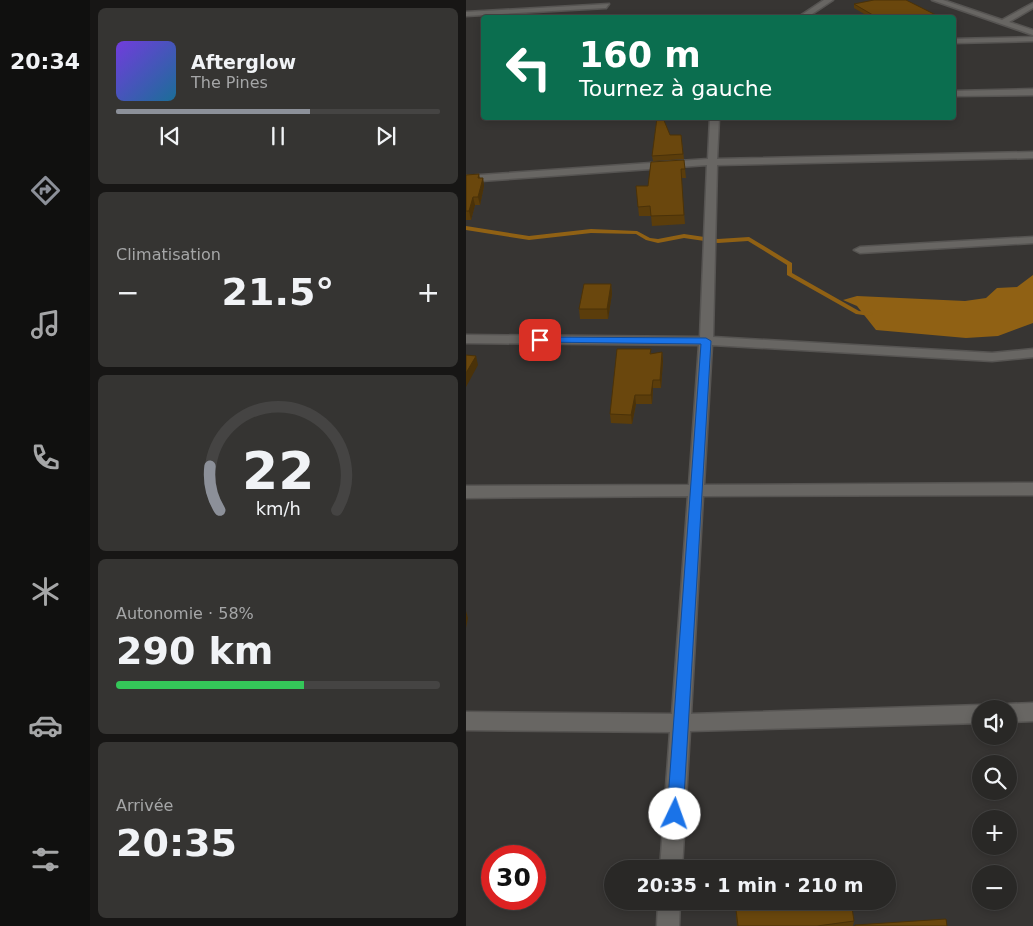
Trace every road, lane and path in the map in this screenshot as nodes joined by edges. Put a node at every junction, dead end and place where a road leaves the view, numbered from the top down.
1 (829, 0) edge
2 (936, 0) edge
3 (1033, 5) edge
4 (606, 6) dead end
5 (466, 14) edge
6 (805, 15) edge
7 (1003, 23) junction
8 (1033, 33) edge
9 (1033, 40) edge
10 (956, 41) edge
11 (1033, 92) edge
12 (956, 94) edge
13 (714, 120) edge
14 (1033, 155) edge
15 (712, 162) junction
16 (466, 179) edge
17 (1033, 240) edge
18 (860, 250) dead end
19 (466, 339) edge
20 (706, 341) junction
21 (1033, 352) edge
22 (1033, 489) edge
23 (696, 491) junction
24 (466, 492) edge
25 (1033, 712) edge
26 (1017, 713) edge
27 (972, 714) edge
28 (466, 721) edge
29 (680, 723) junction
30 (672, 860) edge
31 (669, 910) edge
32 (668, 926) edge

1 - 6 street
2 - 7 street
3 - 7 street
4 - 5 street
7 - 8 street
9 - 10 street
11 - 12 street
13 - 15 street
14 - 15 street
15 - 16 street
15 - 20 street
17 - 18 street
19 - 20 street
20 - 21 street
20 - 23 street
22 - 23 street
23 - 24 street
23 - 29 street
25 - 26 street
27 - 29 street
28 - 29 street
29 - 30 street
31 - 32 street

